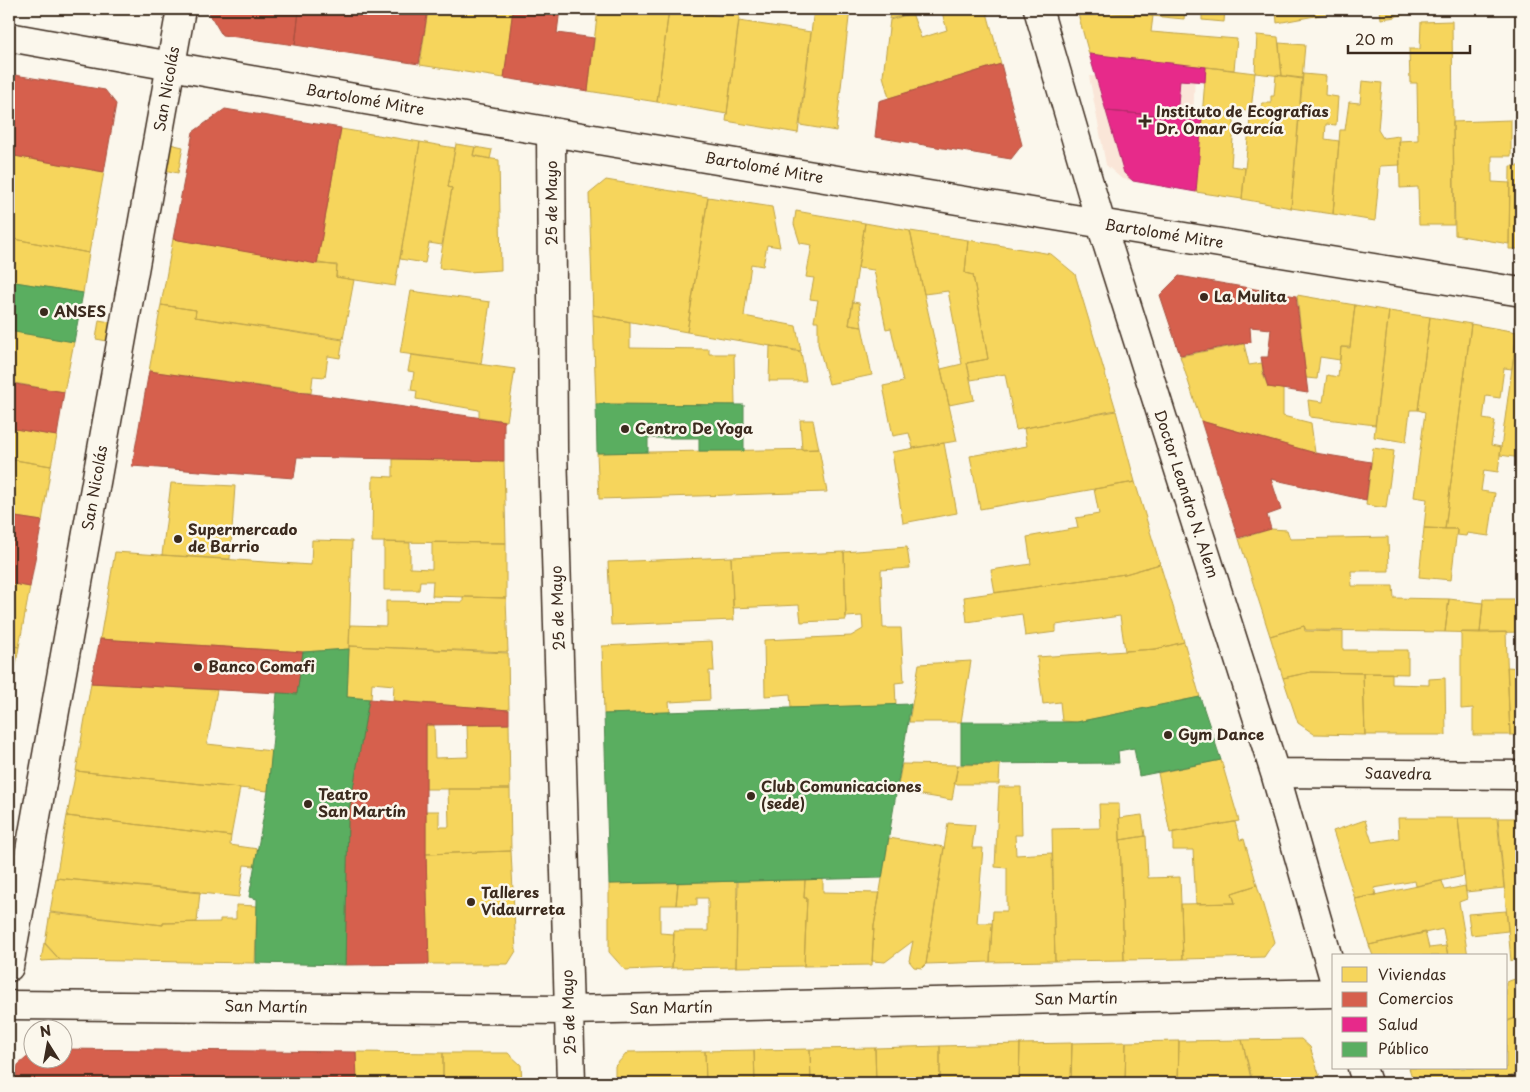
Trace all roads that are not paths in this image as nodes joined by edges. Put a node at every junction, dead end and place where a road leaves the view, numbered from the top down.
1 (181, 9) edge
2 (1038, 9) edge
3 (9, 37) edge
4 (171, 66) junction
5 (551, 132) junction
6 (1101, 224) junction
7 (1521, 292) edge
8 (1275, 773) junction
9 (1521, 775) edge
10 (9, 967) edge
11 (1332, 972) edge
12 (1332, 993) edge
13 (9, 1005) edge
14 (569, 1010) junction
15 (1363, 1070) edge
16 (571, 1083) edge
17 (1367, 1083) edge

1 - 4 street, San Nicolás
2 - 6 street, Doctor Leandro N. Alem
3 - 4 street, Bartolomé Mitre
4 - 5 street, Bartolomé Mitre
4 - 10 street, San Nicolás
5 - 6 street, Bartolomé Mitre
5 - 14 street, 25 de Mayo
6 - 7 street, Bartolomé Mitre
6 - 8 street, Doctor Leandro N. Alem
8 - 9 street, Saavedra
8 - 11 street, Doctor Leandro N. Alem
12 - 14 street, San Martín
13 - 14 street, San Martín
14 - 16 street, 25 de Mayo
15 - 17 street

